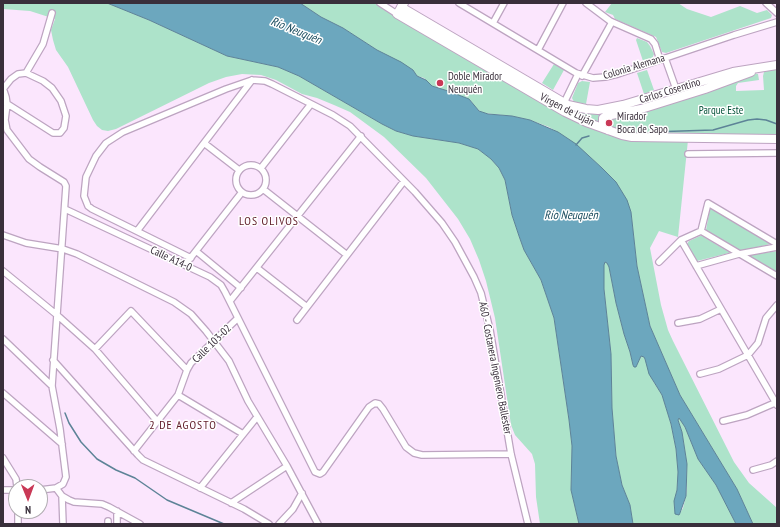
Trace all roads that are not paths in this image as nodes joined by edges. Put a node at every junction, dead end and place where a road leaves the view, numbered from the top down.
1 (380, 3) edge
2 (459, 3) edge
3 (504, 3) edge
4 (563, 3) edge
5 (586, 3) edge
6 (766, 3) edge
7 (399, 7) edge
8 (52, 13) dead end
9 (777, 13) edge
10 (612, 22) junction
11 (777, 22) edge
12 (493, 23) junction
13 (538, 50) junction
14 (663, 59) junction
15 (777, 65) edge
16 (26, 73) junction
17 (580, 75) junction
18 (252, 80) junction
19 (3, 89) edge
20 (676, 90) junction
21 (4, 104) edge
22 (311, 104) junction
23 (562, 106) junction
24 (608, 130) junction
25 (361, 136) junction
26 (777, 139) edge
27 (204, 143) junction
28 (777, 153) edge
29 (688, 154) dead end
30 (261, 168) junction
31 (239, 170) junction
32 (404, 181) junction
33 (263, 189) junction
34 (242, 192) junction
35 (65, 209) junction
36 (297, 216) junction
37 (137, 231) junction
38 (701, 231) junction
39 (3, 235) edge
40 (681, 240) junction
41 (777, 245) edge
42 (63, 249) junction
43 (196, 251) junction
44 (739, 254) junction
45 (347, 255) junction
46 (191, 258) junction
47 (659, 262) dead end
48 (185, 265) junction
49 (696, 266) junction
50 (257, 268) junction
51 (3, 271) edge
52 (777, 276) edge
53 (241, 288) junction
54 (230, 301) junction
55 (777, 305) edge
56 (307, 307) junction
57 (721, 309) junction
58 (58, 314) junction
59 (238, 318) junction
60 (297, 320) dead end
61 (678, 323) dead end
62 (3, 339) edge
63 (214, 340) junction
64 (96, 349) junction
65 (748, 355) junction
66 (53, 360) junction
67 (187, 370) junction
68 (700, 374) dead end
69 (52, 386) junction
70 (3, 393) edge
71 (178, 395) junction
72 (777, 403) edge
73 (257, 417) junction
74 (157, 421) junction
75 (723, 421) dead end
76 (243, 434) junction
77 (62, 444) junction
78 (134, 451) junction
79 (511, 454) junction
80 (3, 458) edge
81 (777, 461) edge
82 (287, 466) junction
83 (754, 470) dead end
84 (16, 479) edge
85 (56, 488) junction
86 (200, 488) junction
87 (48, 489) edge
88 (302, 493) junction
89 (62, 496) junction
90 (231, 503) junction
91 (117, 511) junction
92 (63, 524) edge
93 (117, 524) edge
94 (140, 524) edge
95 (270, 524) edge
96 (279, 524) edge
97 (318, 524) edge
98 (528, 524) edge

1 - 7 street, Virgen de Luján
2 - 12 street, Colonia Alemana
3 - 12 street
4 - 13 street
5 - 10 street
6 - 9 street
7 - 23 street, Virgen de Luján
8 - 16 street
10 - 14 street
10 - 17 street
11 - 14 street, Colonia Alemana
12 - 13 street, Colonia Alemana
13 - 17 street, Colonia Alemana
14 - 17 street, Colonia Alemana
14 - 20 street
15 - 20 street, Carlos Cosentino
15 - 24 street
16 - 19 street
16 - 21 street
17 - 23 street
18 - 22 street, A60 - Costanera Ingeniero Ballester
18 - 27 street
18 - 37 street
19 - 21 street
20 - 23 street, Carlos Cosentino
21 - 35 street
22 - 25 street, A60 - Costanera Ingeniero Ballester
22 - 30 street
23 - 24 street, Virgen de Luján
24 - 26 street, Virgen de Luján
25 - 32 street, A60 - Costanera Ingeniero Ballester
25 - 36 street
27 - 31 street
27 - 37 street
28 - 29 street
30 - 31 street
30 - 33 street
31 - 34 street
32 - 45 street
32 - 79 street, A60 - Costanera Ingeniero Ballester
33 - 34 street
33 - 36 street
34 - 43 street
35 - 42 street
35 - 48 street, Calle A14-0
36 - 45 street
36 - 50 street
37 - 46 street
38 - 40 street
38 - 41 street
38 - 44 street
39 - 42 street
40 - 47 street
40 - 49 street
41 - 44 street
42 - 58 street
42 - 63 street
43 - 46 street
43 - 53 street
44 - 49 street
44 - 52 street
45 - 56 street
46 - 48 street
48 - 54 street, Calle A14-0
49 - 57 street
50 - 53 street
50 - 56 street
51 - 58 street
53 - 54 street
54 - 59 street, Calle A14-0
55 - 65 street
56 - 60 street
57 - 61 street
57 - 65 street
58 - 64 street
58 - 66 street
59 - 63 street, Calle 103-02
59 - 79 street, Calle A14-0
62 - 69 street
63 - 67 street, Calle 103-02
63 - 73 street
64 - 67 street
64 - 74 street
65 - 68 street
65 - 72 street
66 - 69 street
66 - 78 street
67 - 71 street, Calle 103-02
69 - 77 street
70 - 77 street
71 - 74 street, Calle 103-02
71 - 76 street
72 - 75 street
73 - 76 street
73 - 82 street
74 - 78 street, Calle 103-02
76 - 86 street
77 - 85 street
78 - 86 street
79 - 98 street, A60 - Costanera Ingeniero Ballester
80 - 84 street
81 - 83 street
82 - 88 street
82 - 90 street
85 - 87 street
85 - 89 street
86 - 90 street
88 - 96 street
88 - 97 street
89 - 91 street
89 - 92 street
90 - 95 street
91 - 93 street
91 - 94 street

